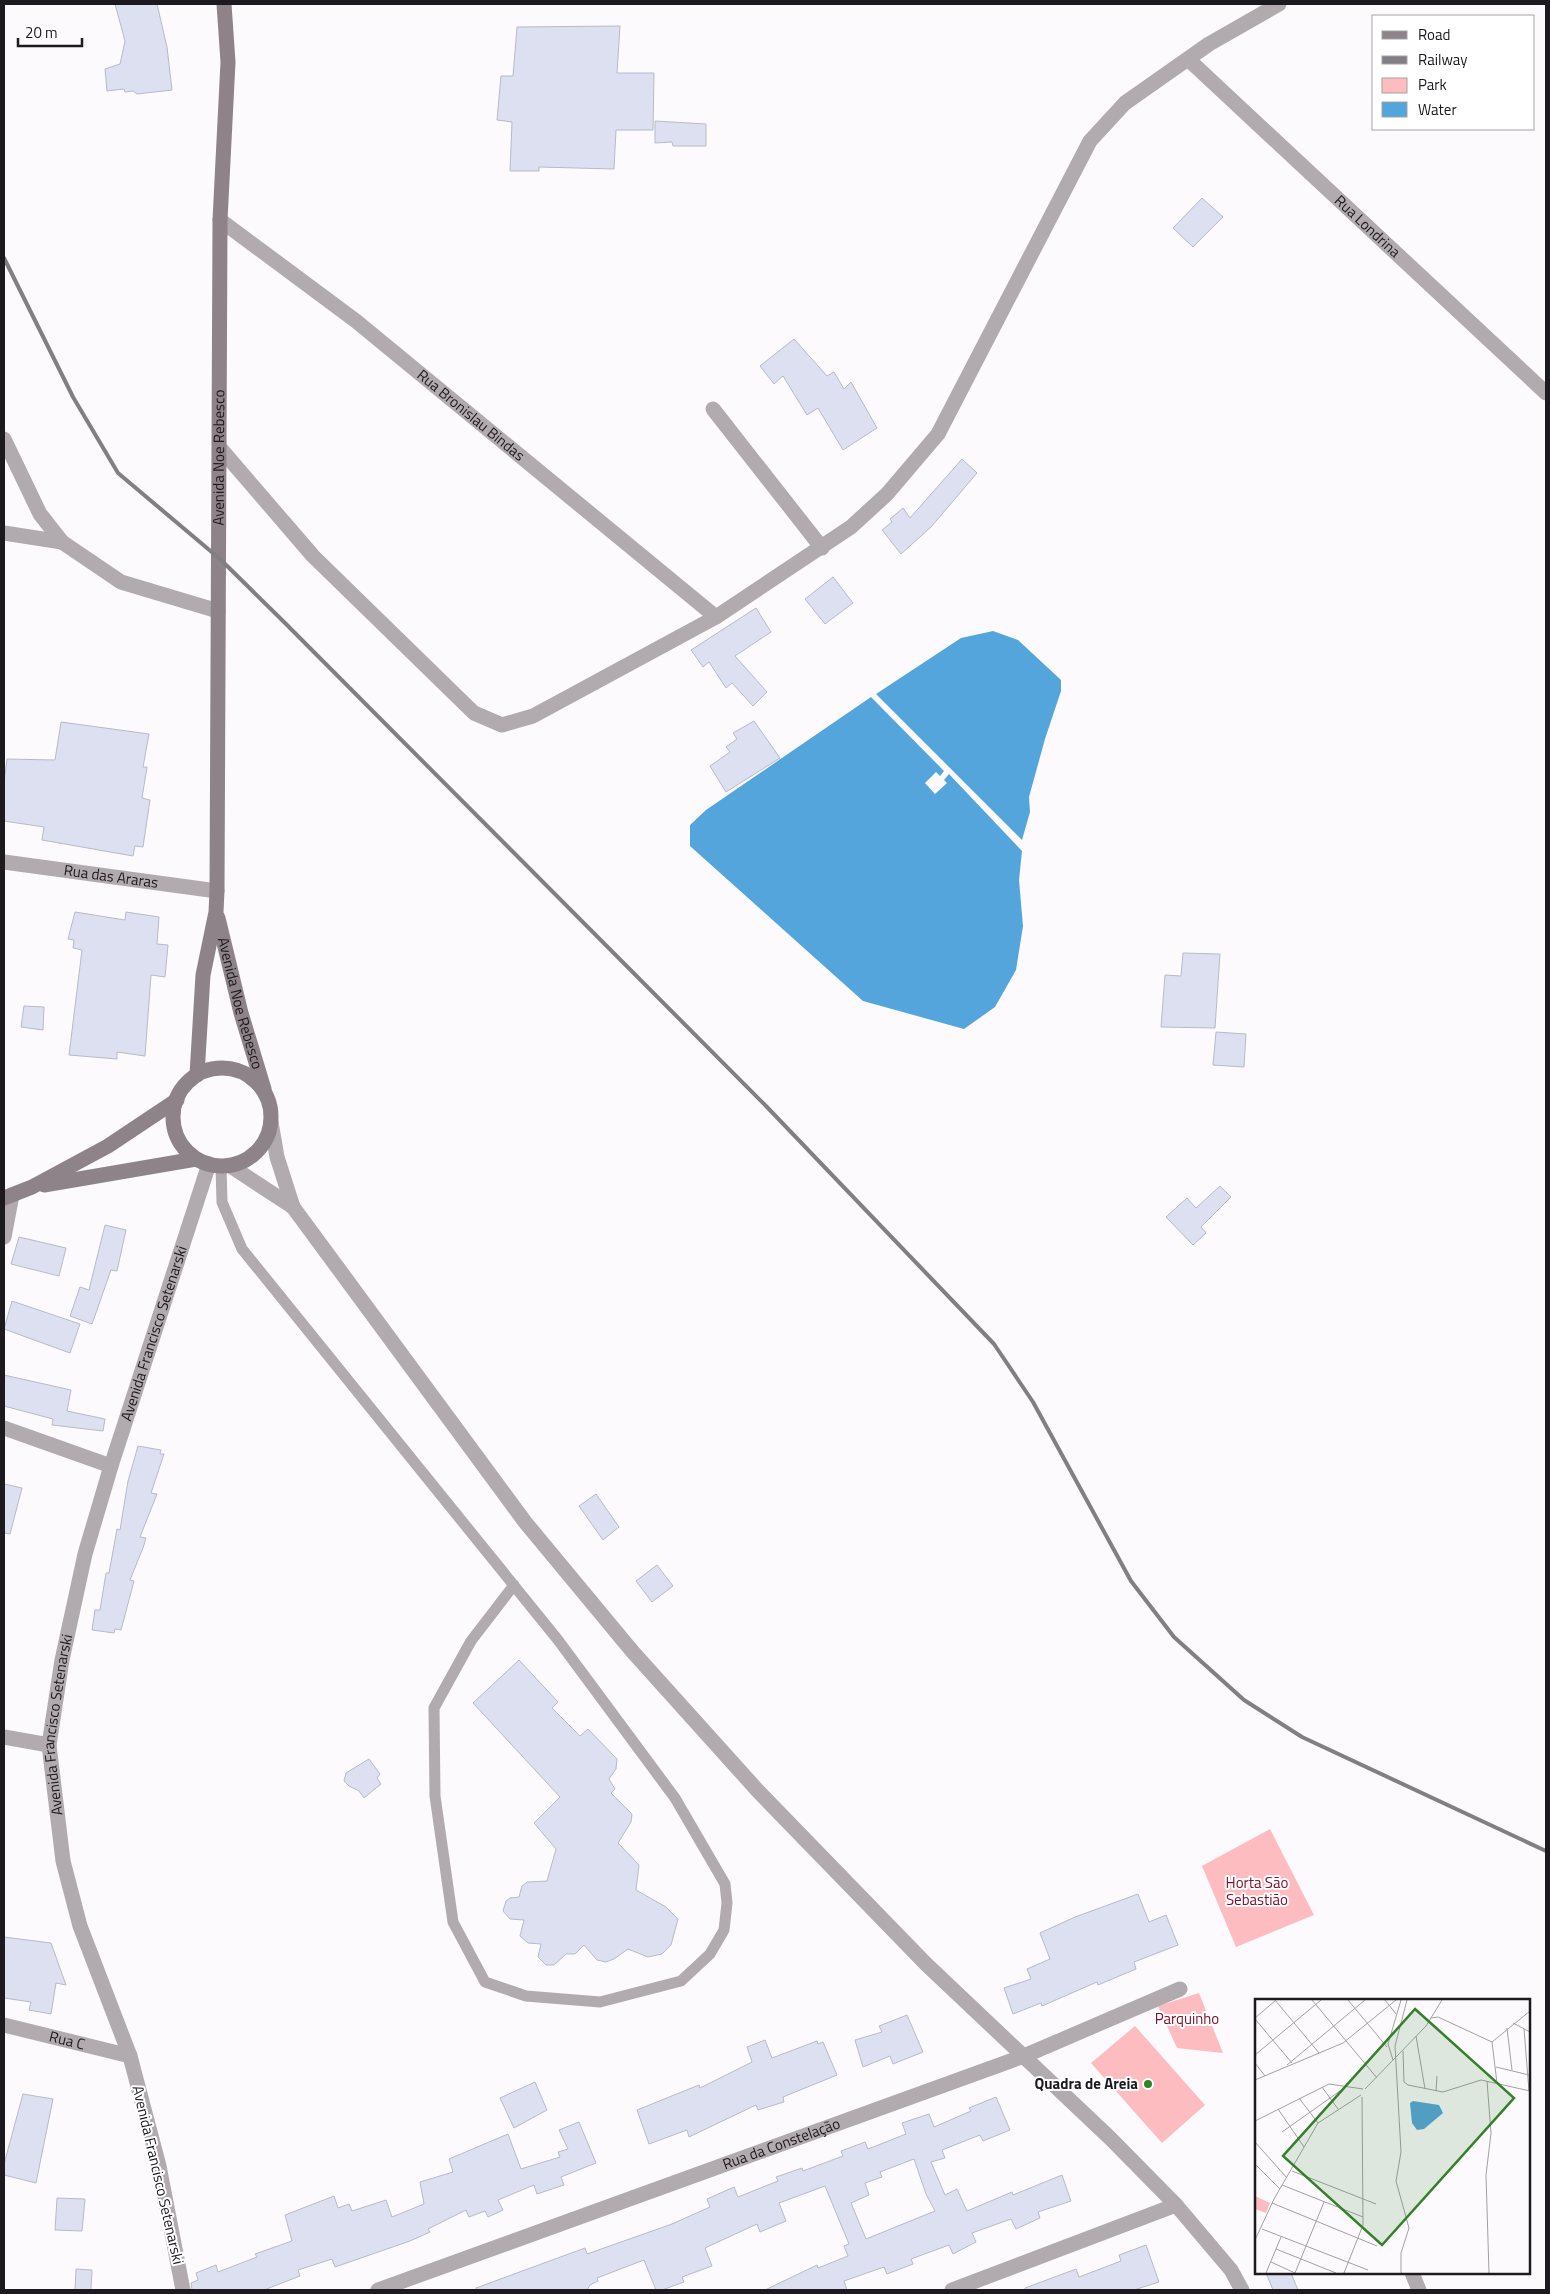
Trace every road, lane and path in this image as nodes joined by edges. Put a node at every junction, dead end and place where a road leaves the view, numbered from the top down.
1 (224, 4) edge
2 (1279, 4) edge
3 (1189, 60) junction
4 (220, 220) junction
5 (1546, 394) edge
6 (713, 409) dead end
7 (4, 439) edge
8 (220, 448) junction
9 (4, 533) edge
10 (62, 542) junction
11 (822, 548) junction
12 (218, 611) junction
13 (716, 617) junction
14 (4, 862) edge
15 (217, 891) junction
16 (216, 912) junction
17 (197, 1075) junction
18 (265, 1092) junction
19 (177, 1100) junction
20 (271, 1122) junction
21 (214, 1164) junction
22 (32, 1186) junction
23 (8, 1196) edge
24 (293, 1207) junction
25 (4, 1237) edge
26 (4, 1428) edge
27 (110, 1466) junction
28 (514, 1585) junction
29 (4, 1737) edge
30 (49, 1745) junction
31 (1180, 1989) dead end
32 (4, 2025) edge
33 (130, 2056) junction
34 (1024, 2056) junction
35 (1176, 2205) junction
36 (1412, 2274) edge
37 (183, 2290) edge
38 (378, 2290) edge
39 (952, 2290) edge
40 (1242, 2290) edge
41 (1419, 2290) edge

1 - 4 main road, Avenida Noe Rebesco
2 - 3 street
3 - 5 street, Rua Londrina
3 - 11 street
4 - 8 main road, Avenida Noe Rebesco
4 - 13 street, Rua Bronislau Bindas
6 - 11 street
7 - 10 street
8 - 12 main road, Avenida Noe Rebesco
8 - 13 street
9 - 10 street
10 - 12 street
11 - 13 street
12 - 15 main road, Avenida Noe Rebesco
14 - 15 street, Rua das Araras
15 - 16 main road, Avenida Noe Rebesco
16 - 17 main road, Avenida Noe Rebesco
16 - 18 main road, Avenida Noe Rebesco
17 - 18 main road
17 - 19 main road
18 - 20 main road
19 - 21 main road
19 - 22 main road
20 - 21 main road
20 - 24 street
21 - 22 main road
21 - 24 street
21 - 27 street, Avenida Francisco Setenarski
21 - 28 lane
22 - 23 main road
23 - 25 street
24 - 34 street
26 - 27 street
27 - 30 street, Avenida Francisco Setenarski
28 - 28 lane
29 - 30 street
30 - 33 street, Avenida Francisco Setenarski
31 - 34 street, Rua da Constelação
32 - 33 street, Rua C
33 - 37 street, Avenida Francisco Setenarski
34 - 35 street
34 - 38 street, Rua da Constelação
35 - 39 street
35 - 40 street
36 - 41 street

